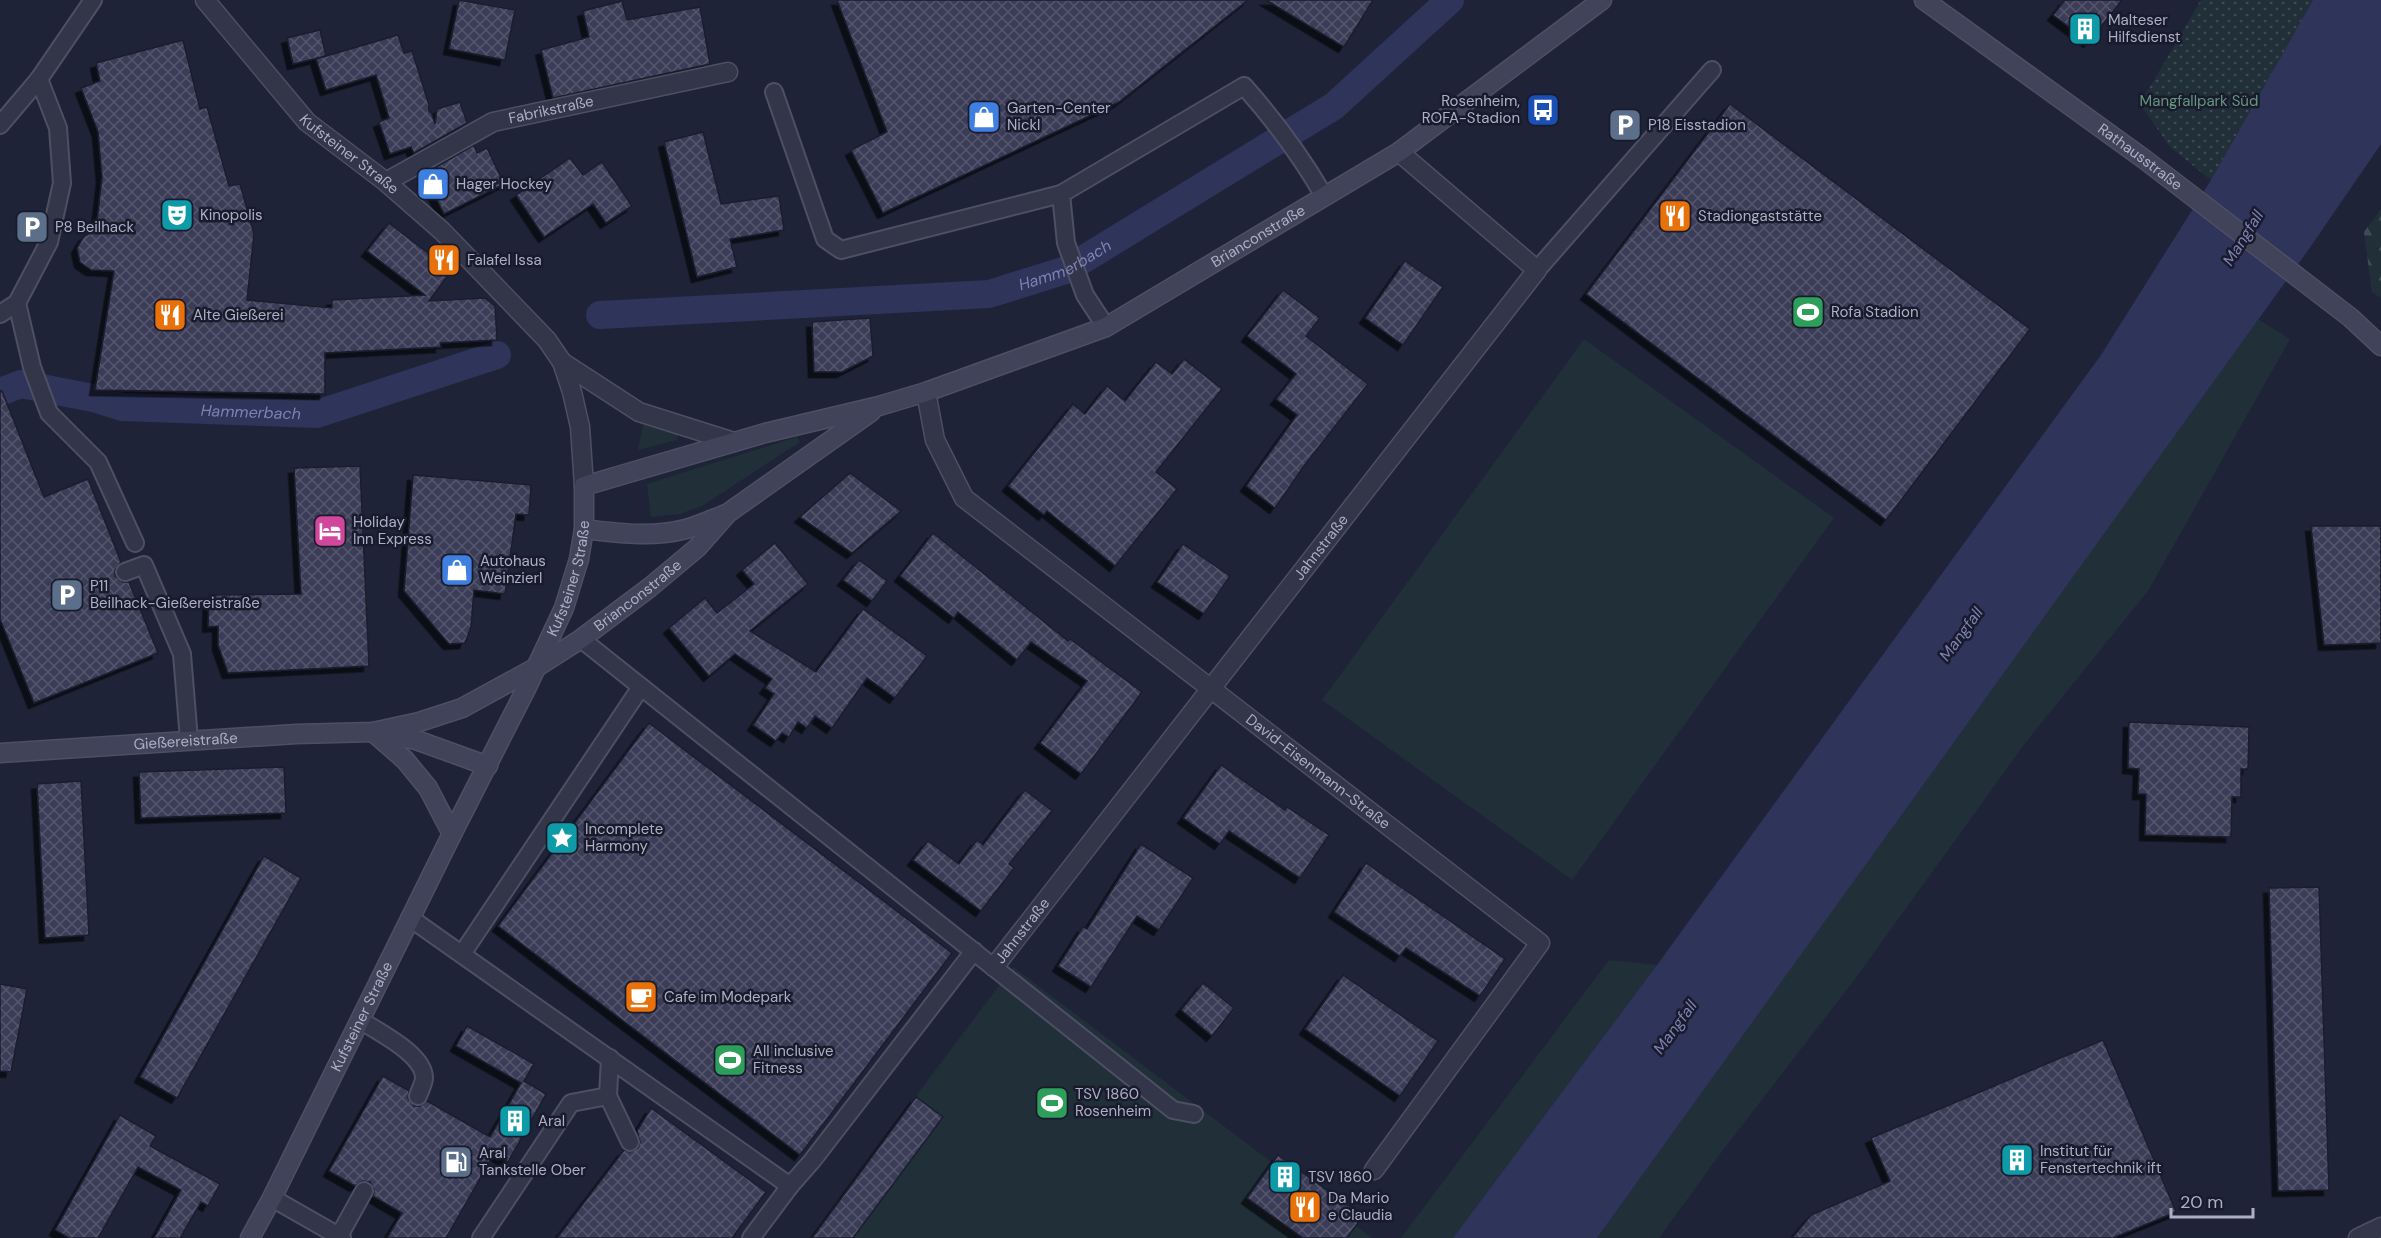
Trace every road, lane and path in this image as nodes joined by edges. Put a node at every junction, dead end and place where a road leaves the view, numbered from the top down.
1 (93, 0) edge
2 (205, 0) edge
3 (1602, 0) edge
4 (1924, 0) edge
5 (1712, 70) dead end
6 (728, 72) dead end
7 (39, 79) junction
8 (774, 92) dead end
9 (0, 125) edge
10 (1400, 152) junction
11 (386, 182) junction
12 (1061, 194) junction
13 (1324, 196) junction
14 (1537, 270) junction
15 (17, 303) junction
16 (0, 314) edge
17 (1106, 327) junction
18 (2381, 346) edge
19 (561, 362) junction
20 (926, 392) junction
21 (879, 406) junction
22 (734, 442) junction
23 (584, 486) junction
24 (728, 513) junction
25 (584, 529) junction
26 (135, 543) dead end
27 (125, 572) dead end
28 (581, 639) junction
29 (537, 667) junction
30 (641, 687) junction
31 (1211, 689) junction
32 (373, 732) junction
33 (189, 740) junction
34 (0, 753) edge
35 (488, 766) junction
36 (452, 834) junction
37 (410, 918) junction
38 (974, 951) junction
39 (462, 954) junction
40 (994, 968) junction
41 (360, 1020) junction
42 (610, 1058) junction
43 (418, 1096) dead end
44 (608, 1096) junction
45 (1194, 1114) dead end
46 (630, 1142) dead end
47 (1374, 1170) dead end
48 (790, 1186) junction
49 (364, 1191) dead end
50 (272, 1198) junction
51 (2381, 1227) edge
52 (340, 1237) edge
53 (250, 1238) edge
54 (482, 1238) edge
55 (751, 1238) edge
56 (2358, 1238) edge

1 - 7 lane
2 - 11 street, Kufsteiner Straße
3 - 10 main road, Brianconstraße
4 - 18 main road, Rathausstraße
5 - 14 lane
6 - 11 street, Fabrikstraße
7 - 9 lane
7 - 15 lane
8 - 12 lane
10 - 13 main road, Brianconstraße
10 - 14 street
11 - 19 street, Kufsteiner Straße
12 - 13 lane
12 - 17 lane
13 - 17 main road, Brianconstraße
14 - 31 street, Jahnstraße
15 - 16 lane
15 - 26 lane
17 - 20 main road, Brianconstraße
19 - 22 street
19 - 23 street, Kufsteiner Straße
20 - 21 main road, Brianconstraße
20 - 31 street, David-Eisenmann-Straße
21 - 22 main road, Brianconstraße
21 - 24 main road, Brianconstraße
22 - 23 main road, Brianconstraße
23 - 25 main road, Kufsteiner Straße
24 - 25 main road, Brianconstraße
24 - 28 main road, Brianconstraße
25 - 29 main road, Kufsteiner Straße
27 - 33 lane
28 - 29 main road, Brianconstraße
28 - 30 lane
29 - 32 main road, Gießereistraße
29 - 35 main road, Kufsteiner Straße
30 - 38 lane
30 - 39 lane
31 - 40 street, Jahnstraße
31 - 47 street, David-Eisenmann-Straße
32 - 33 main road, Gießereistraße
32 - 35 main road, Gießereistraße
32 - 36 main road
33 - 34 main road, Gießereistraße
35 - 36 main road, Kufsteiner Straße
36 - 37 main road, Kufsteiner Straße
37 - 39 lane
37 - 41 main road, Kufsteiner Straße
38 - 40 lane
38 - 48 lane
39 - 42 lane
40 - 45 lane
41 - 43 lane
41 - 50 main road, Kufsteiner Straße
42 - 44 lane
42 - 48 lane
44 - 46 lane
44 - 54 lane
48 - 55 lane
49 - 52 lane
50 - 52 lane
50 - 53 main road, Kufsteiner Straße
51 - 56 street

